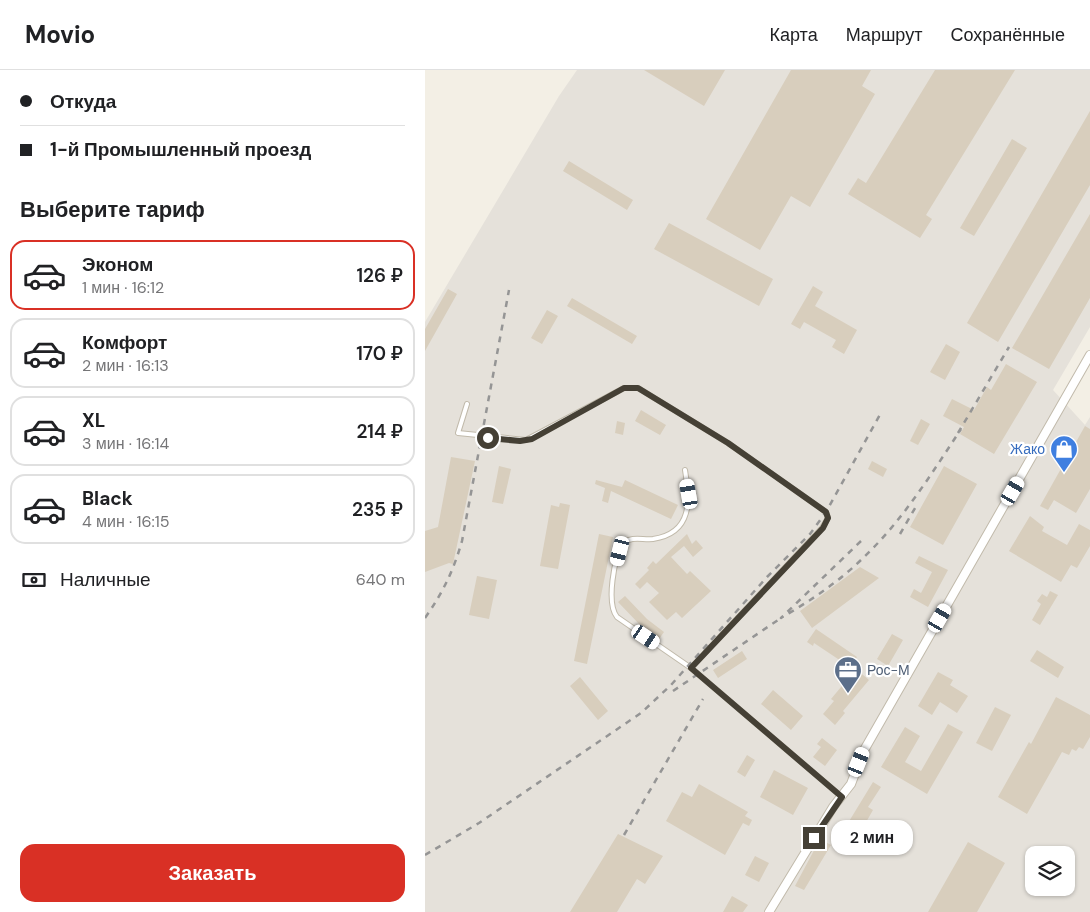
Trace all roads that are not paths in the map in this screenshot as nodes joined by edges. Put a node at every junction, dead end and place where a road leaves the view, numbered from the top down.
1 (1090, 355) edge
2 (467, 404) dead end
3 (685, 470) dead end
4 (691, 668) junction
5 (842, 797) junction
6 (769, 912) edge

1 - 5 street
2 - 4 lane
3 - 4 lane
4 - 5 lane
5 - 6 street

